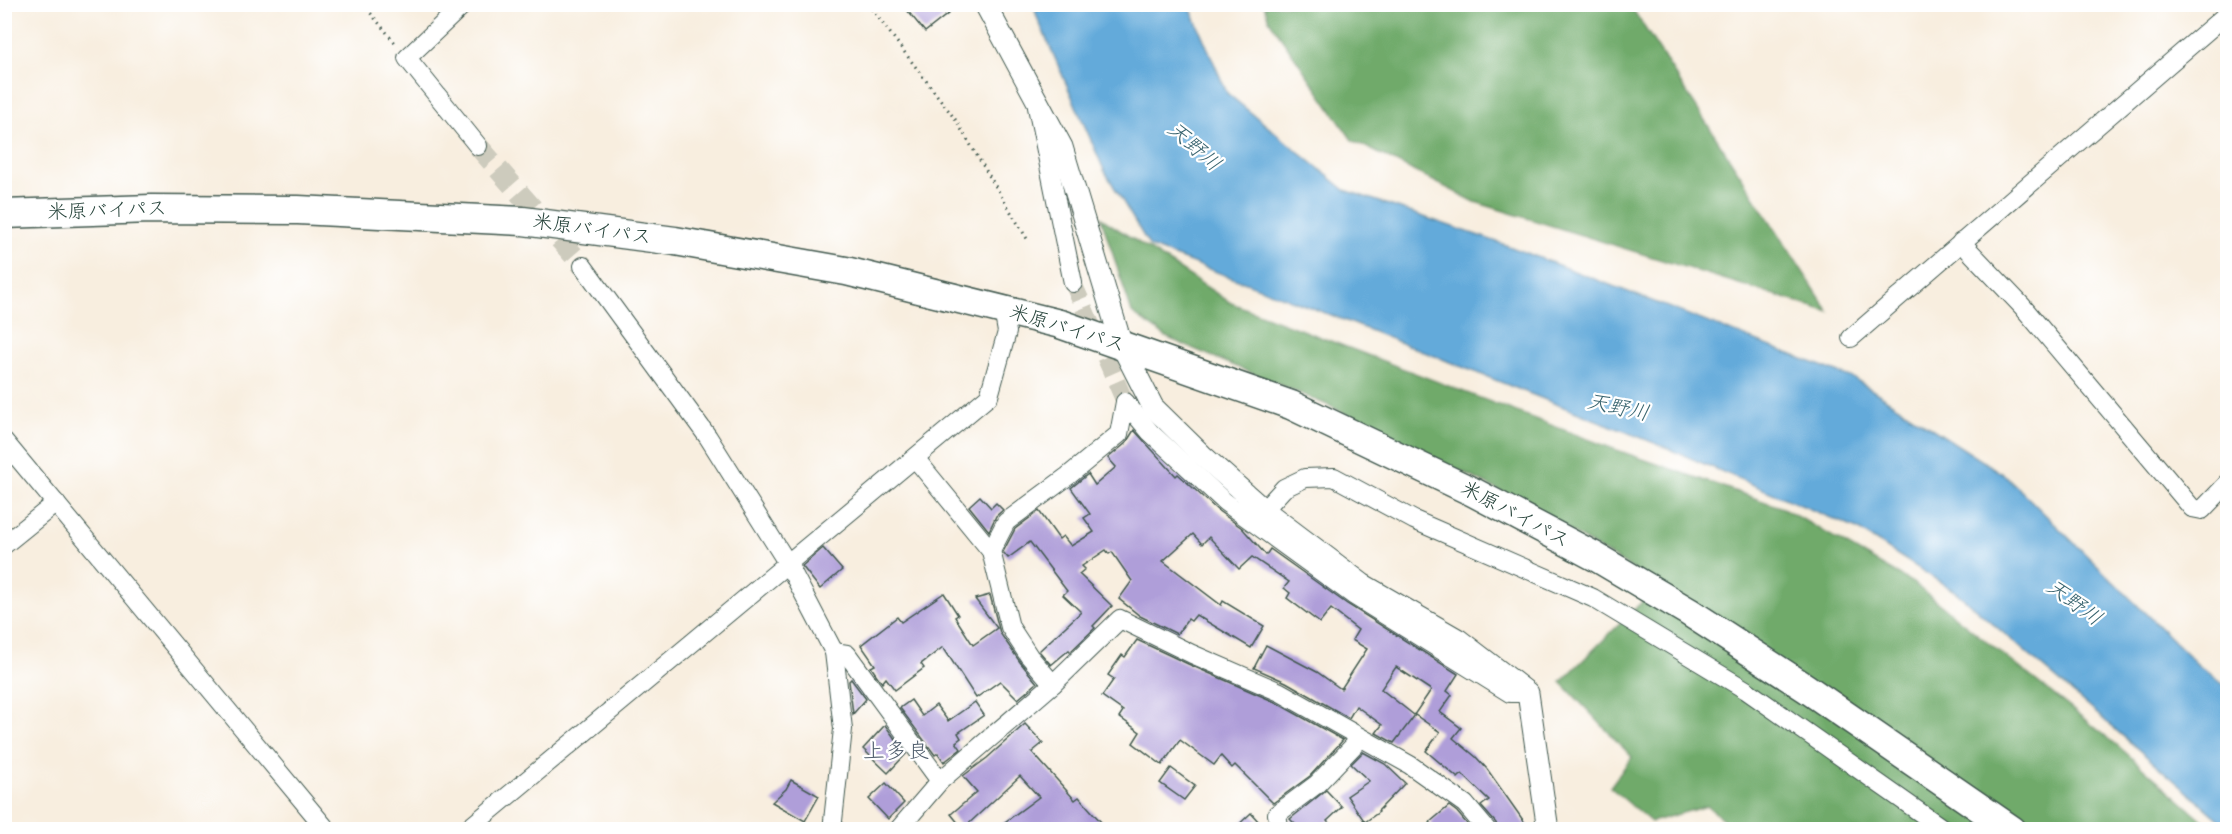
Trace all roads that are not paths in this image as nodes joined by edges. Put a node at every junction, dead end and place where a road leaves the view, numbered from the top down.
1 (464, 4) edge
2 (985, 4) edge
3 (2228, 12) edge
4 (1035, 97) junction
5 (478, 146) tunnel mouth
6 (4, 214) edge
7 (1961, 242) junction
8 (583, 266) tunnel mouth
9 (1073, 283) tunnel mouth
10 (1003, 310) junction
11 (1851, 338) dead end
12 (1122, 346) junction
13 (4, 441) edge
14 (915, 458) junction
15 (2228, 483) edge
16 (56, 503) junction
17 (1264, 510) junction
18 (4, 544) edge
19 (991, 551) junction
20 (788, 564) junction
21 (834, 652) junction
22 (1053, 684) junction
23 (1528, 693) junction
24 (1361, 738) junction
25 (939, 781) junction
26 (327, 830) edge
27 (467, 830) edge
28 (832, 830) edge
29 (898, 830) edge
30 (1282, 830) edge
31 (1487, 830) edge
32 (1548, 830) edge
33 (1945, 830) edge
34 (2012, 830) edge

1 - 5 street
2 - 4 street
3 - 7 street
4 - 9 street
4 - 12 street
6 - 10 highway, 米原バイパス
7 - 11 street
7 - 15 street
8 - 20 street
10 - 12 highway, 米原バイパス
10 - 14 street
12 - 17 street
12 - 34 highway, 米原バイパス
13 - 16 street
14 - 19 street
14 - 20 street
16 - 18 street
16 - 26 street
17 - 23 street
17 - 33 street
19 - 22 street
19 - 23 street
20 - 21 street
20 - 27 street
21 - 25 street
21 - 28 street
22 - 24 street
22 - 25 street
23 - 32 street
24 - 30 street
24 - 31 street
25 - 29 street

